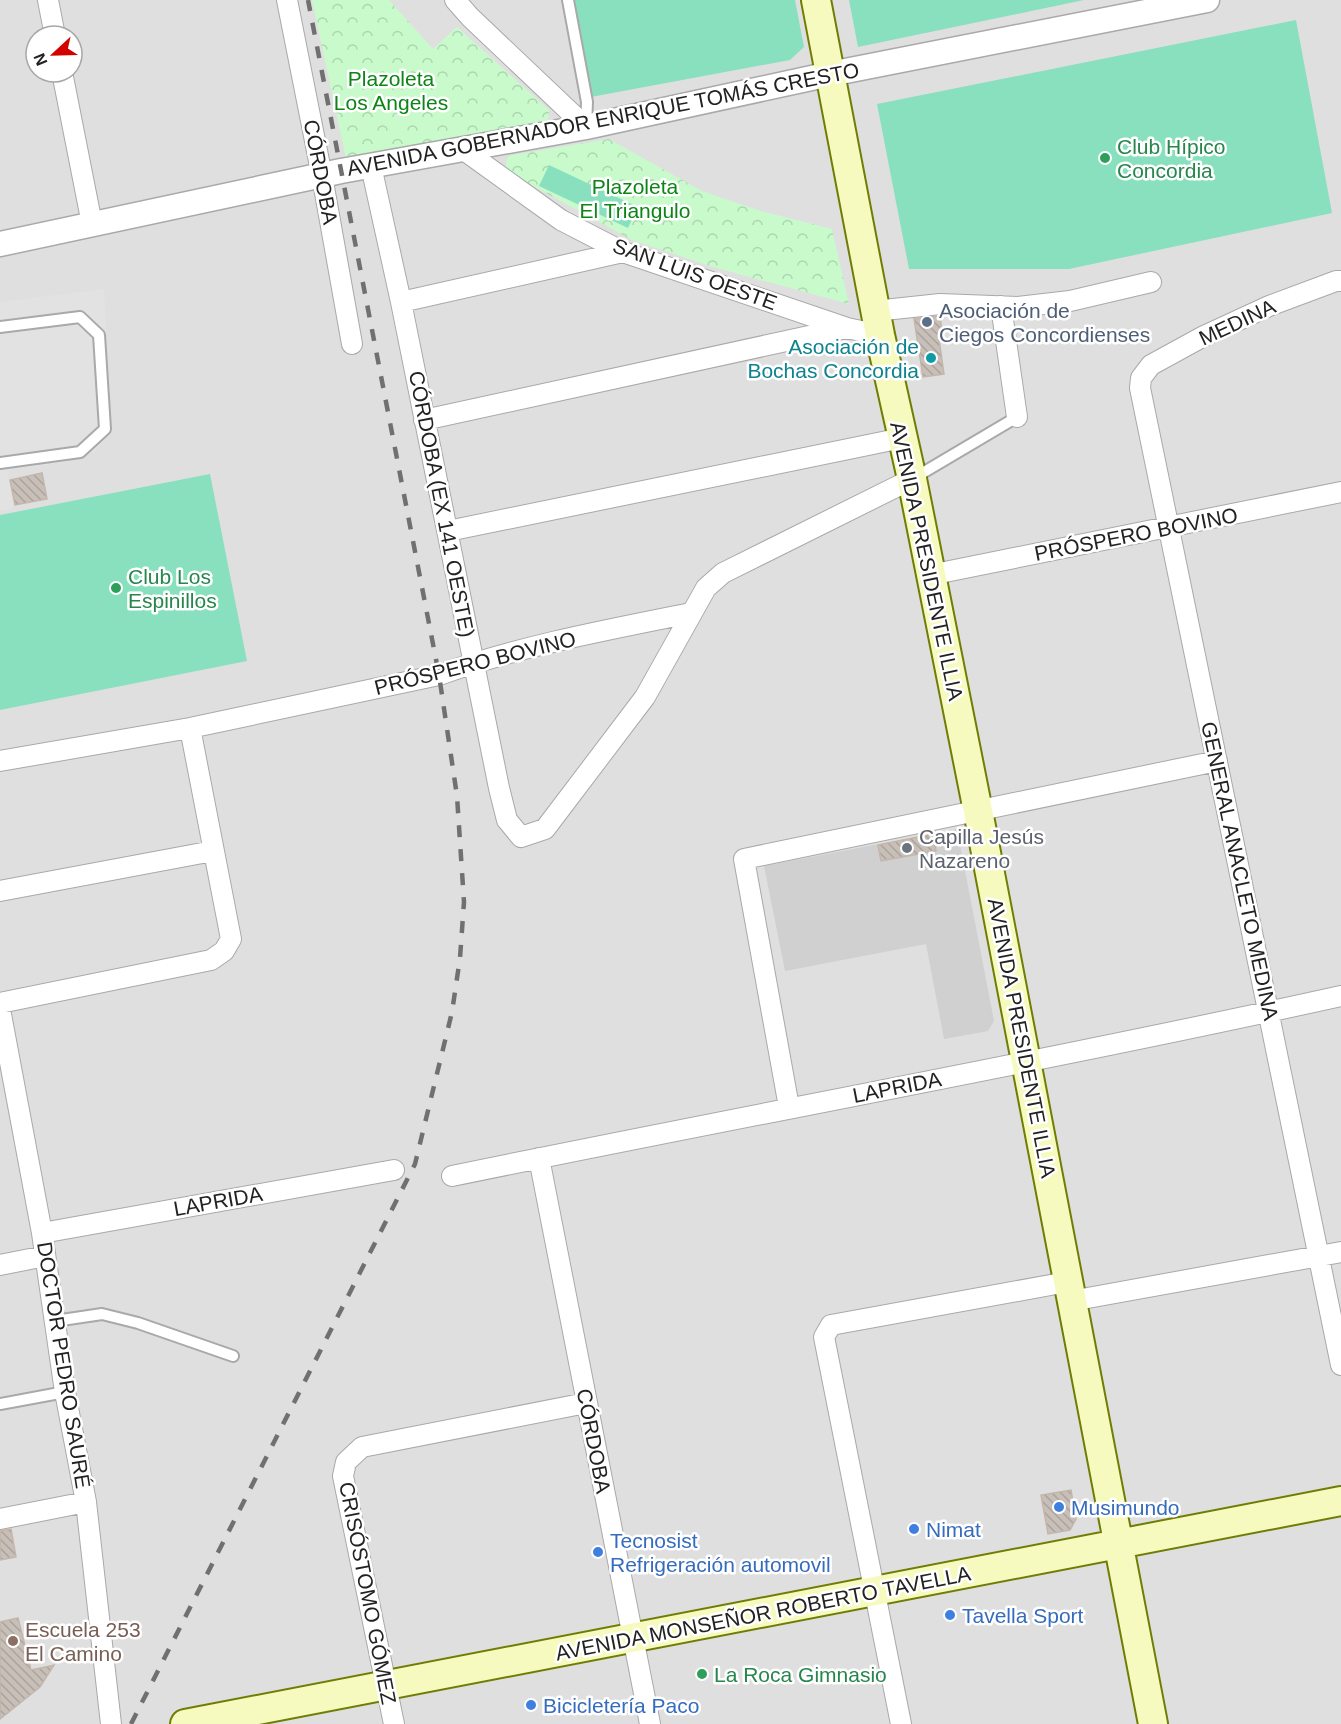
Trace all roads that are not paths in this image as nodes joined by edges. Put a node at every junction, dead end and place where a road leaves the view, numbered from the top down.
1 (48, 0) edge
2 (287, 0) edge
3 (455, 0) edge
4 (568, 0) edge
5 (816, 0) edge
6 (1207, 0) edge
7 (53, 24) edge
8 (830, 74) junction
9 (64, 84) edge
10 (586, 127) junction
11 (461, 148) junction
12 (371, 165) junction
13 (322, 176) junction
14 (92, 224) junction
15 (0, 244) edge
16 (623, 252) junction
17 (1341, 281) edge
18 (1151, 282) dead end
19 (401, 302) junction
20 (1001, 306) junction
21 (878, 323) junction
22 (0, 327) edge
23 (848, 328) junction
24 (352, 344) dead end
25 (1141, 378) joint
26 (1017, 417) joint
27 (424, 420) junction
28 (902, 438) junction
29 (0, 463) edge
30 (912, 479) junction
31 (1341, 492) edge
32 (1169, 527) junction
33 (448, 531) junction
34 (930, 575) junction
35 (691, 613) junction
36 (474, 662) junction
37 (190, 728) junction
38 (1217, 760) junction
39 (0, 761) edge
40 (978, 812) junction
41 (213, 851) junction
42 (0, 891) edge
43 (1341, 996) edge
44 (0, 1004) edge
45 (0, 1010) edge
46 (1269, 1012) junction
47 (1027, 1062) junction
48 (789, 1107) junction
49 (539, 1158) junction
50 (394, 1170) dead end
51 (452, 1176) dead end
52 (42, 1233) junction
53 (1341, 1252) edge
54 (45, 1256) junction
55 (1319, 1256) junction
56 (0, 1265) edge
57 (1069, 1292) junction
58 (55, 1321) junction
59 (234, 1356) dead end
60 (1341, 1365) edge
61 (66, 1392) junction
62 (586, 1403) junction
63 (0, 1404) edge
64 (1341, 1501) edge
65 (86, 1502) junction
66 (0, 1519) edge
67 (1119, 1544) junction
68 (876, 1592) junction
69 (634, 1638) junction
70 (386, 1687) junction
71 (111, 1724) edge
72 (184, 1724) edge
73 (394, 1724) edge
74 (651, 1724) edge
75 (901, 1724) edge
76 (1153, 1724) edge

1 - 7 street
2 - 13 street, CÓRDOBA
3 - 10 street
4 - 10 lane
5 - 8 main road, AVENIDA PRESIDENTE ILLIA
6 - 8 street, AVENIDA GOBERNADOR ENRIQUE TOMÁS CRESTO
8 - 10 street, AVENIDA GOBERNADOR ENRIQUE TOMÁS CRESTO
8 - 21 main road, AVENIDA PRESIDENTE ILLIA
9 - 14 street
10 - 11 street, AVENIDA GOBERNADOR ENRIQUE TOMÁS CRESTO
11 - 12 street, AVENIDA GOBERNADOR ENRIQUE TOMÁS CRESTO
11 - 16 street, SAN LUIS OESTE
12 - 13 street, AVENIDA GOBERNADOR ENRIQUE TOMÁS CRESTO
12 - 19 street, CÓRDOBA (EX 141 OESTE)
13 - 14 street, AVENIDA GOBERNADOR ENRIQUE TOMÁS CRESTO
13 - 24 street, CÓRDOBA
14 - 15 street, AVENIDA GOBERNADOR ENRIQUE TOMÁS CRESTO
16 - 19 street
16 - 23 street, SAN LUIS OESTE
17 - 25 street, MEDINA
18 - 20 street, SAN LUIS OESTE
19 - 27 street, CÓRDOBA (EX 141 OESTE)
20 - 21 street, SAN LUIS OESTE
20 - 26 street
21 - 23 street, SAN LUIS OESTE
21 - 28 main road, AVENIDA PRESIDENTE ILLIA
22 - 29 lane
23 - 27 street
25 - 32 street, GENERAL ANACLETO MEDINA
26 - 30 lane
27 - 33 street, CÓRDOBA (EX 141 OESTE)
28 - 30 main road, AVENIDA PRESIDENTE ILLIA
28 - 33 street
30 - 34 main road, AVENIDA PRESIDENTE ILLIA
30 - 35 street
31 - 32 street, PRÓSPERO BOVINO
32 - 34 street, PRÓSPERO BOVINO
32 - 38 street, GENERAL ANACLETO MEDINA
33 - 36 street, CÓRDOBA (EX 141 OESTE)
34 - 40 main road, AVENIDA PRESIDENTE ILLIA
35 - 36 street, PRÓSPERO BOVINO
35 - 36 street, CÓRDOBA (EX 141 OESTE)
36 - 37 street, PRÓSPERO BOVINO
37 - 39 street, PRÓSPERO BOVINO
37 - 41 street
38 - 40 street
38 - 46 street, GENERAL ANACLETO MEDINA
40 - 47 main road, AVENIDA PRESIDENTE ILLIA
40 - 48 street
41 - 42 street
41 - 44 street
43 - 46 street, LAPRIDA
45 - 52 street, DOCTOR PEDRO SAURÉ
46 - 47 street, LAPRIDA
46 - 55 street, GENERAL ANACLETO MEDINA
47 - 48 street, LAPRIDA
47 - 57 main road, AVENIDA PRESIDENTE ILLIA
48 - 49 street, LAPRIDA
49 - 51 street, LAPRIDA
49 - 62 street, CÓRDOBA
50 - 52 street, LAPRIDA
52 - 54 street, DOCTOR PEDRO SAURÉ
53 - 55 street
54 - 56 street
54 - 58 street, DOCTOR PEDRO SAURÉ
55 - 57 street
55 - 60 street, GENERAL ANACLETO MEDINA
57 - 67 main road, AVENIDA PRESIDENTE ILLIA
57 - 68 street
58 - 59 lane
58 - 61 street, DOCTOR PEDRO SAURÉ
61 - 63 lane
61 - 65 street, DOCTOR PEDRO SAURÉ
62 - 69 street, CÓRDOBA
62 - 70 street, CRISÓSTOMO GÓMEZ
64 - 67 main road, AVENIDA MONSEÑOR ROBERTO TAVELLA
65 - 66 street
65 - 71 street, DOCTOR PEDRO SAURÉ
67 - 68 main road, AVENIDA MONSEÑOR ROBERTO TAVELLA
67 - 76 main road, AVENIDA PRESIDENTE ILLIA
68 - 69 main road, AVENIDA MONSEÑOR ROBERTO TAVELLA
68 - 75 street
69 - 70 main road, AVENIDA MONSEÑOR ROBERTO TAVELLA
69 - 74 street, CÓRDOBA
70 - 72 main road, AVENIDA MONSEÑOR ROBERTO TAVELLA
70 - 73 street, CRISÓSTOMO GÓMEZ

